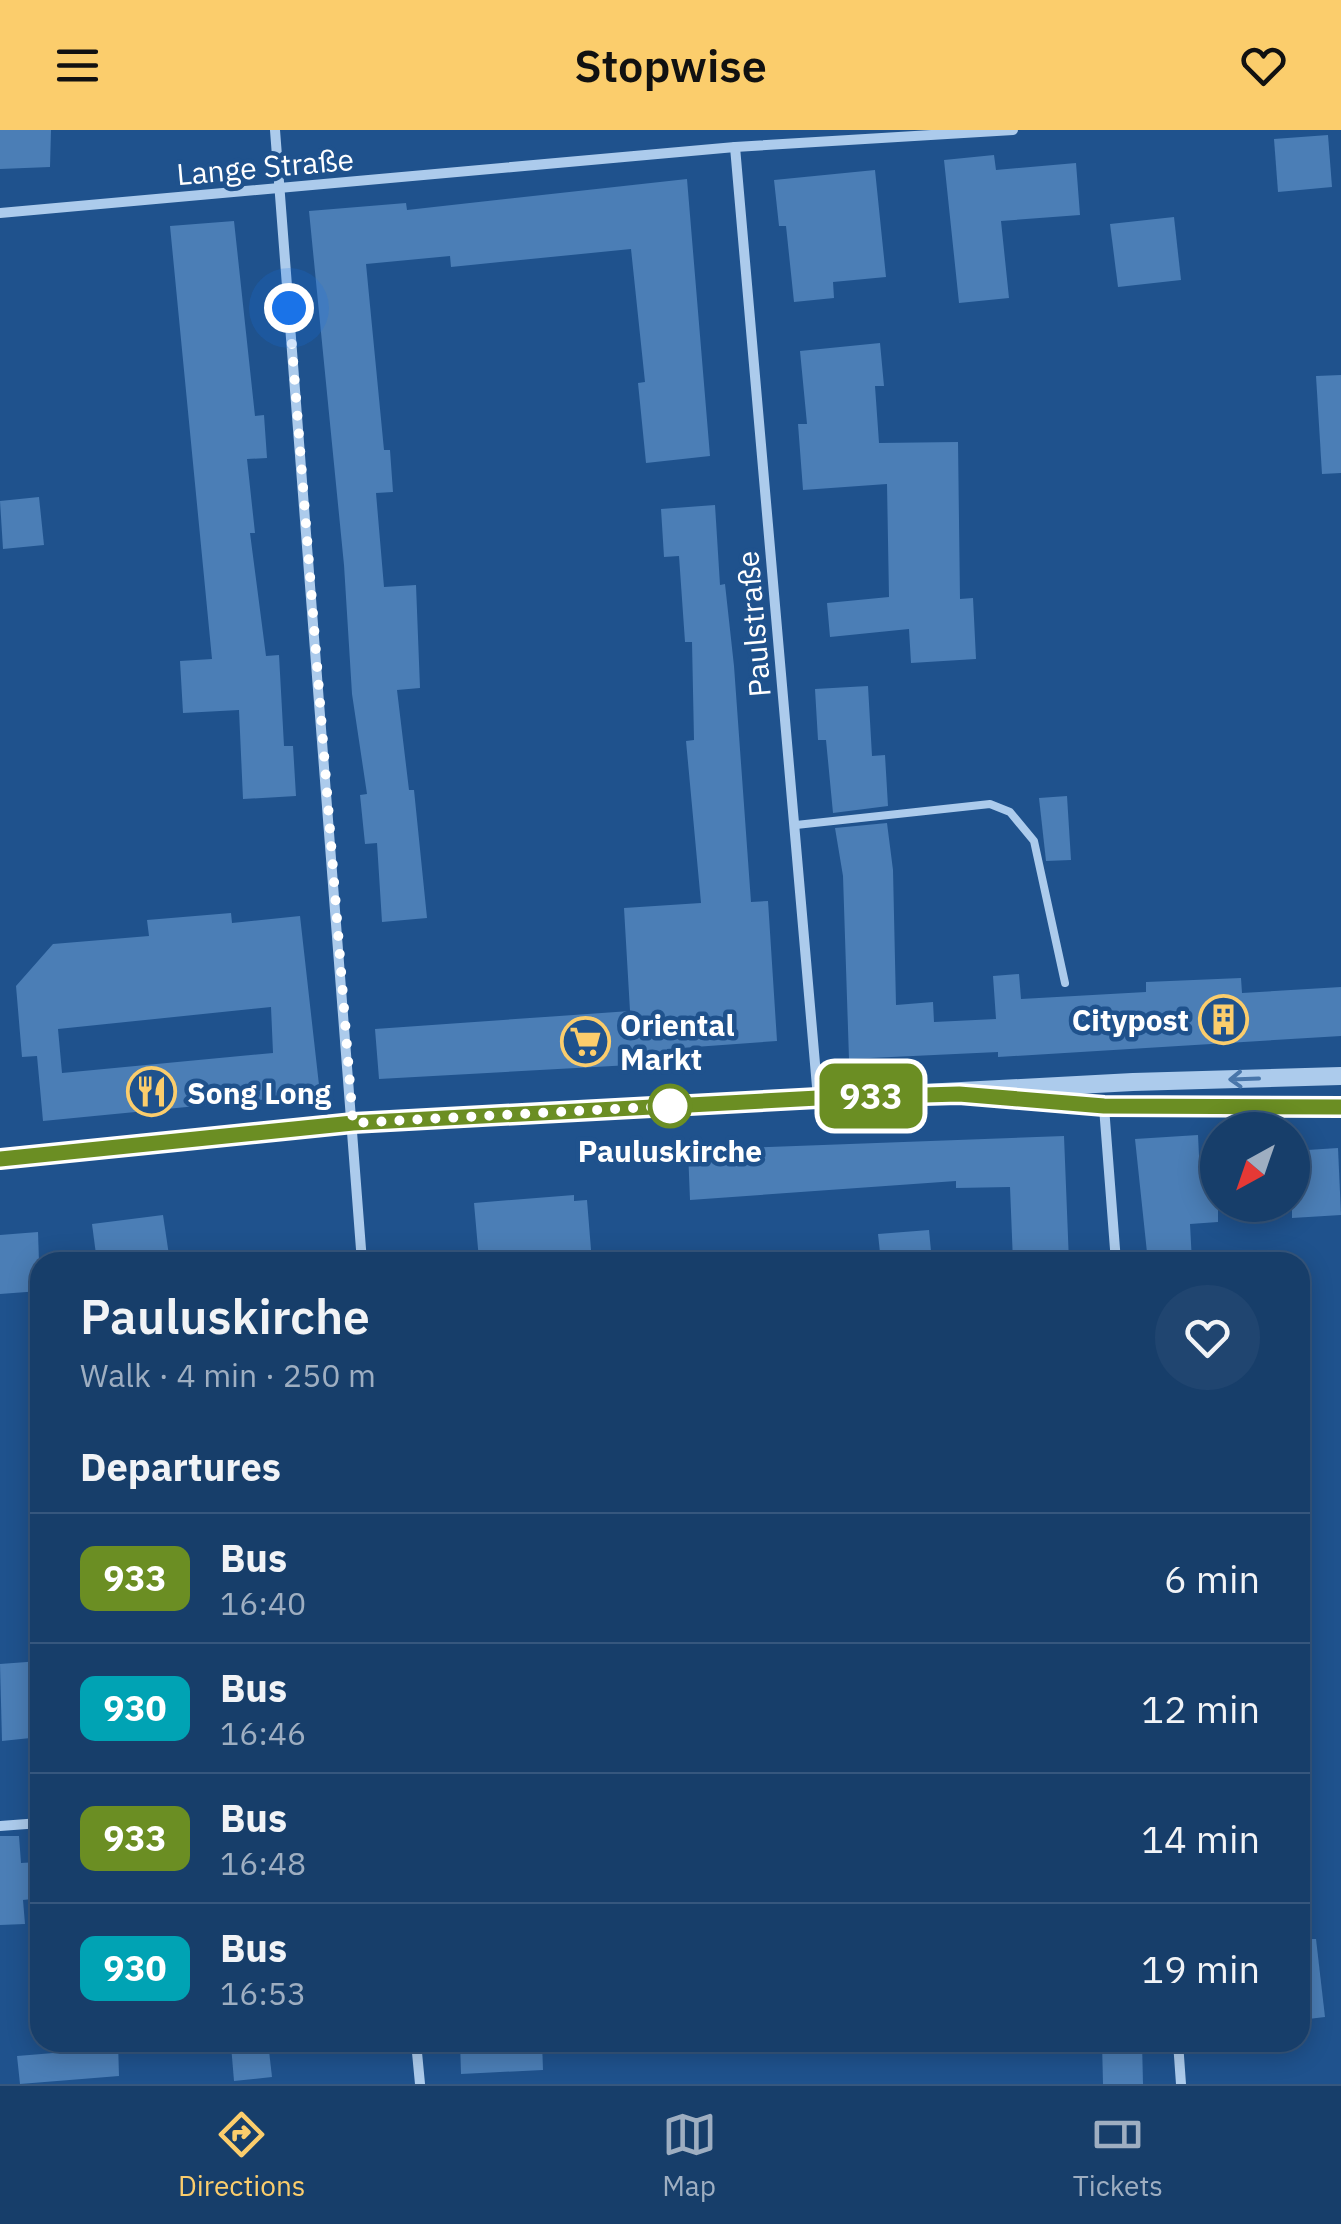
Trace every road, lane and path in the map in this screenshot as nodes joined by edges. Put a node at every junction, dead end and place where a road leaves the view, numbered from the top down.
1 (275, 130) edge
2 (1013, 130) edge
3 (735, 147) junction
4 (280, 190) junction
5 (0, 213) edge
6 (796, 824) junction
7 (1065, 983) dead end
8 (1341, 1076) edge
9 (959, 1094) junction
10 (818, 1098) junction
11 (1104, 1106) junction
12 (1341, 1107) edge
13 (353, 1123) junction
14 (0, 1159) edge
15 (361, 1252) edge
16 (1115, 1252) edge
17 (30, 1824) edge
18 (0, 1826) edge
19 (417, 2052) edge
20 (1179, 2052) edge
21 (420, 2084) edge
22 (1181, 2084) edge

1 - 4 street
2 - 3 street, Lange Straße
3 - 4 street, Lange Straße
3 - 6 street, Paulstraße
4 - 5 street, Lange Straße
4 - 13 street
6 - 7 lane
6 - 10 street, Paulstraße
8 -> 9 street
9 - 10 street
9 - 11 street
10 - 13 street
11 - 12 street
11 - 16 street
13 - 14 street
13 - 15 street
17 - 18 street
19 - 21 street
20 - 22 street

